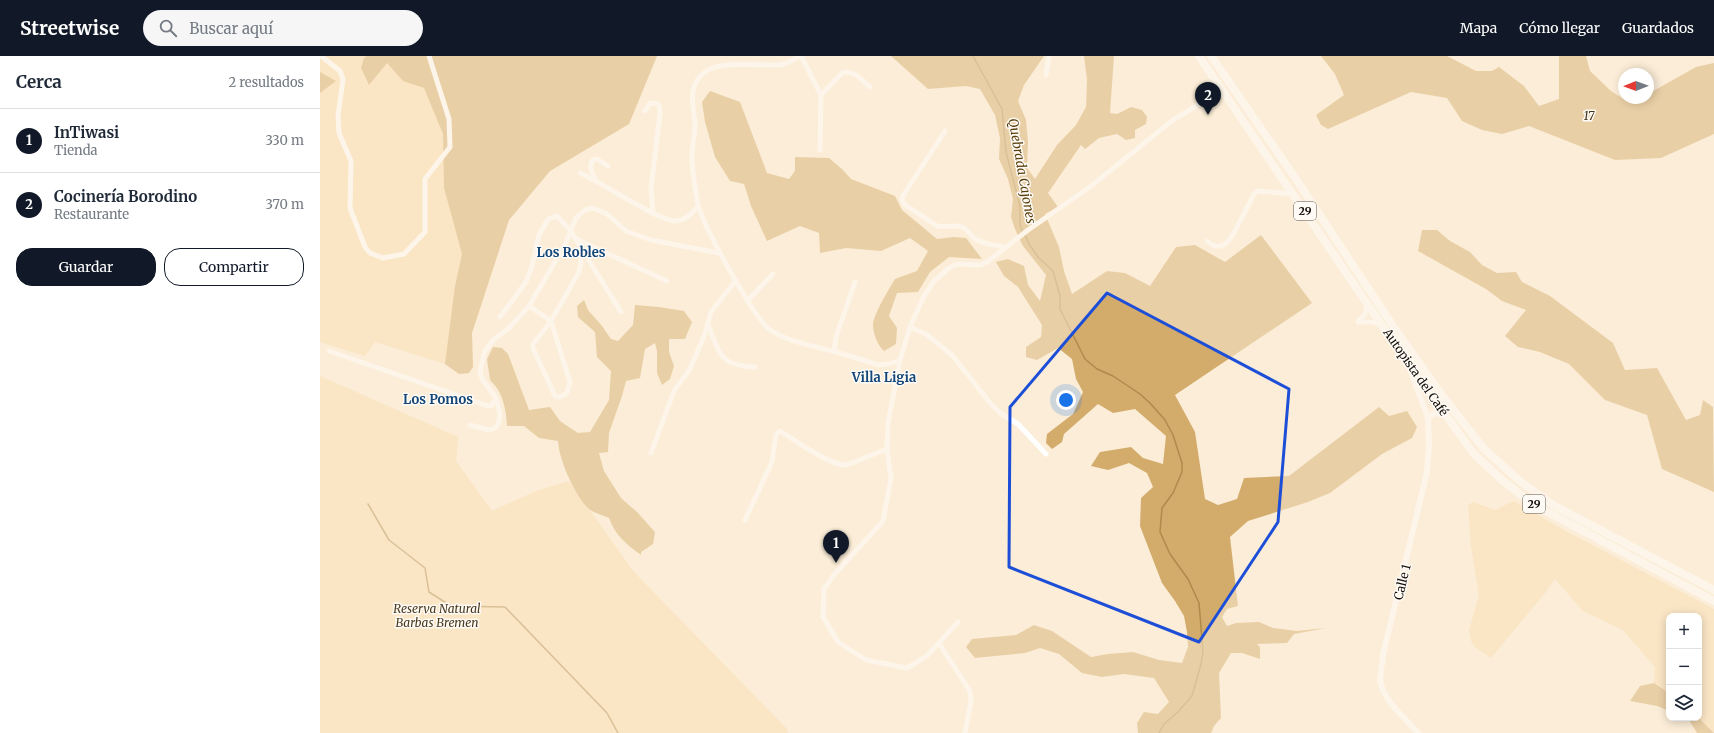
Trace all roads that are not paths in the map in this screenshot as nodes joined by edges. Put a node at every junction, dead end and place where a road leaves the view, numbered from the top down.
1 (321, 56) edge
2 (429, 56) edge
3 (801, 56) edge
4 (1049, 56) edge
5 (1199, 56) edge
6 (1211, 56) edge
7 (793, 58) edge
8 (1046, 75) dead end
9 (870, 87) dead end
10 (1222, 90) junction
11 (821, 95) junction
12 (645, 111) dead end
13 (945, 131) dead end
14 (820, 150) dead end
15 (608, 166) dead end
16 (580, 173) dead end
17 (596, 180) junction
18 (1293, 194) junction
19 (698, 206) junction
20 (653, 213) junction
21 (570, 230) junction
22 (576, 239) junction
23 (1207, 241) dead end
24 (1004, 248) junction
25 (581, 249) junction
26 (719, 252) junction
27 (773, 274) dead end
28 (736, 280) junction
29 (667, 282) dead end
30 (855, 282) dead end
31 (748, 300) junction
32 (1367, 302) junction
33 (529, 306) junction
34 (621, 312) dead end
35 (500, 317) dead end
36 (551, 321) junction
37 (708, 325) junction
38 (910, 327) junction
39 (1383, 327) junction
40 (329, 351) dead end
41 (834, 352) junction
42 (900, 360) junction
43 (1408, 362) junction
44 (755, 366) dead end
45 (496, 398) junction
46 (1428, 418) junction
47 (1448, 418) junction
48 (470, 425) dead end
49 (887, 450) junction
50 (652, 453) dead end
51 (1046, 454) dead end
52 (745, 520) dead end
53 (1714, 590) edge
54 (1714, 601) edge
55 (958, 622) dead end
56 (940, 645) junction
57 (965, 733) edge
58 (1418, 733) edge

1 - 2 street
3 - 7 street
3 - 11 street
4 - 8 street
5 - 10 highway, Autopista del Café / 29
6 - 53 highway, Autopista del Café / 29
7 - 19 street
9 - 11 street
10 - 18 highway, Autopista del Café / 29
10 - 24 street
11 - 14 street
12 - 20 street
13 - 24 street
15 - 17 street
16 - 17 street
17 - 20 street
18 - 23 street
18 - 32 highway, Autopista del Café / 29
19 - 20 street
19 - 26 street
21 - 22 street
21 - 26 street
21 - 33 street
21 - 35 street
22 - 25 street
22 - 29 street
24 - 38 street
25 - 34 street
25 - 36 street
26 - 28 street
27 - 31 street
28 - 31 street
28 - 37 street
30 - 41 street
31 - 41 street
32 - 39 highway, Autopista del Café / 29
32 - 39 street
33 - 36 street
33 - 45 street
36 - 36 street
37 - 44 street
37 - 50 street
38 - 42 street
38 - 51 street
39 - 43 highway, Autopista del Café / 29
40 - 45 street
41 - 42 street
42 - 49 street
43 - 46 street, Calle 1
43 - 47 highway, Autopista del Café / 29
45 - 48 street
46 - 47 street
46 - 58 street, Calle 1
47 - 54 highway, Autopista del Café / 29
49 - 52 street
49 - 56 street
55 - 56 street
56 - 57 street

